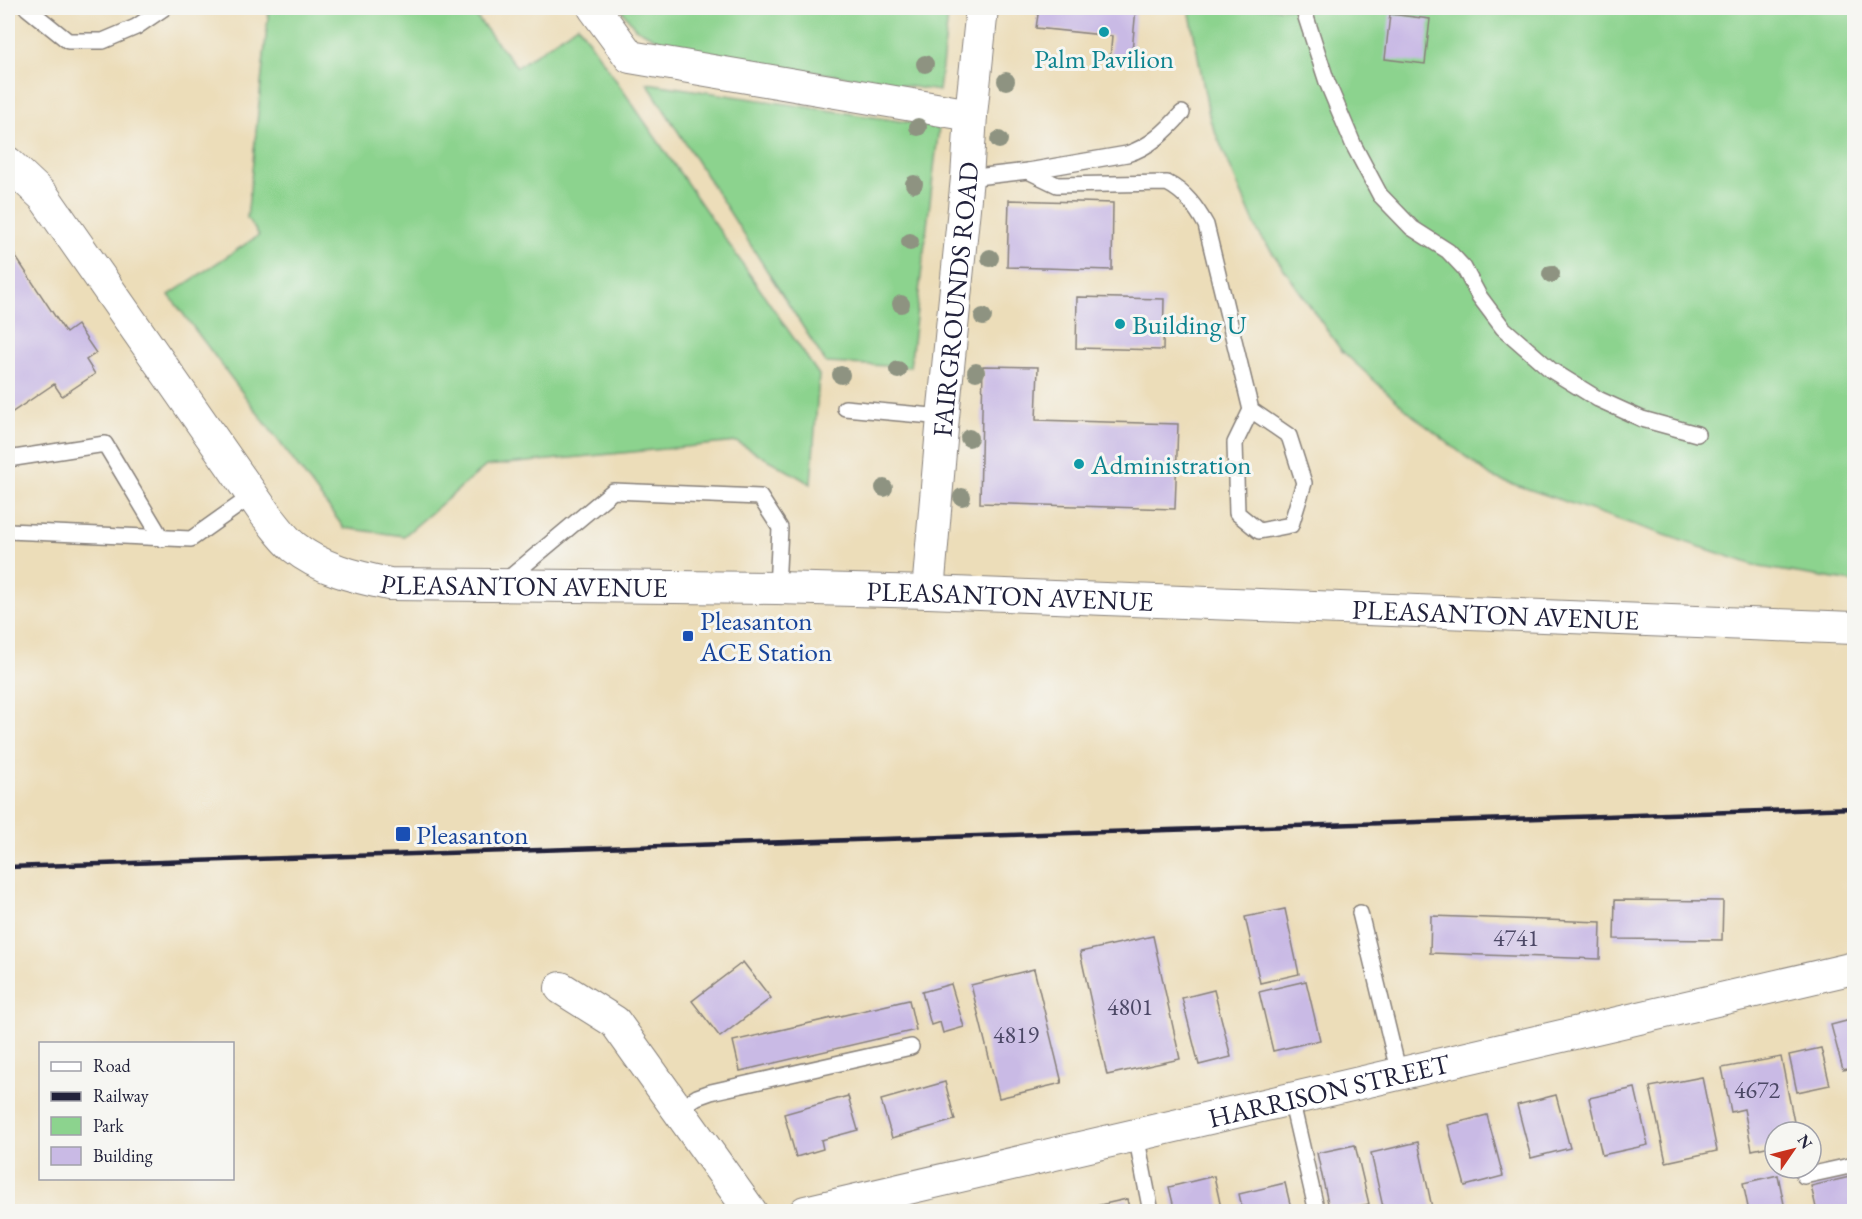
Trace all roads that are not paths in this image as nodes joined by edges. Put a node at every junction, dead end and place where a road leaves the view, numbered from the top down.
1 (27, 8) edge
2 (164, 8) edge
3 (594, 8) edge
4 (981, 8) edge
5 (1303, 8) edge
6 (1182, 113) dead end
7 (971, 115) junction
8 (8, 163) edge
9 (1028, 171) junction
10 (968, 178) junction
11 (845, 408) dead end
12 (1251, 410) junction
13 (942, 417) junction
14 (1697, 434) dead end
15 (8, 459) edge
16 (253, 495) junction
17 (8, 531) edge
18 (162, 538) junction
19 (498, 586) junction
20 (777, 588) junction
21 (928, 592) junction
22 (1854, 628) edge
23 (1360, 913) dead end
24 (1854, 968) edge
25 (561, 988) dead end
26 (911, 1047) dead end
27 (1399, 1074) junction
28 (1291, 1099) junction
29 (678, 1110) junction
30 (1136, 1135) junction
31 (1854, 1165) edge
32 (1823, 1172) edge
33 (751, 1212) edge
34 (805, 1212) edge
35 (1152, 1212) edge
36 (1317, 1212) edge

1 - 2 lane
3 - 7 street
4 - 7 street, FAIRGROUNDS ROAD
5 - 14 lane
6 - 9 lane
7 - 10 street, FAIRGROUNDS ROAD
8 - 16 street, PLEASANTON AVENUE
9 - 10 lane
9 - 12 lane
10 - 13 street, FAIRGROUNDS ROAD
11 - 13 lane
12 - 12 lane
13 - 21 street, FAIRGROUNDS ROAD
15 - 18 lane
16 - 18 lane
16 - 19 street, PLEASANTON AVENUE
17 - 18 lane
19 - 20 street, PLEASANTON AVENUE
19 - 20 lane
20 - 21 street, PLEASANTON AVENUE
21 - 22 street, PLEASANTON AVENUE
23 - 27 lane
24 - 27 street, HARRISON STREET
25 - 29 street
26 - 29 lane
27 - 28 street, HARRISON STREET
28 - 30 street, HARRISON STREET
28 - 36 lane
29 - 33 street
30 - 34 street, HARRISON STREET
30 - 35 lane
31 - 32 lane

